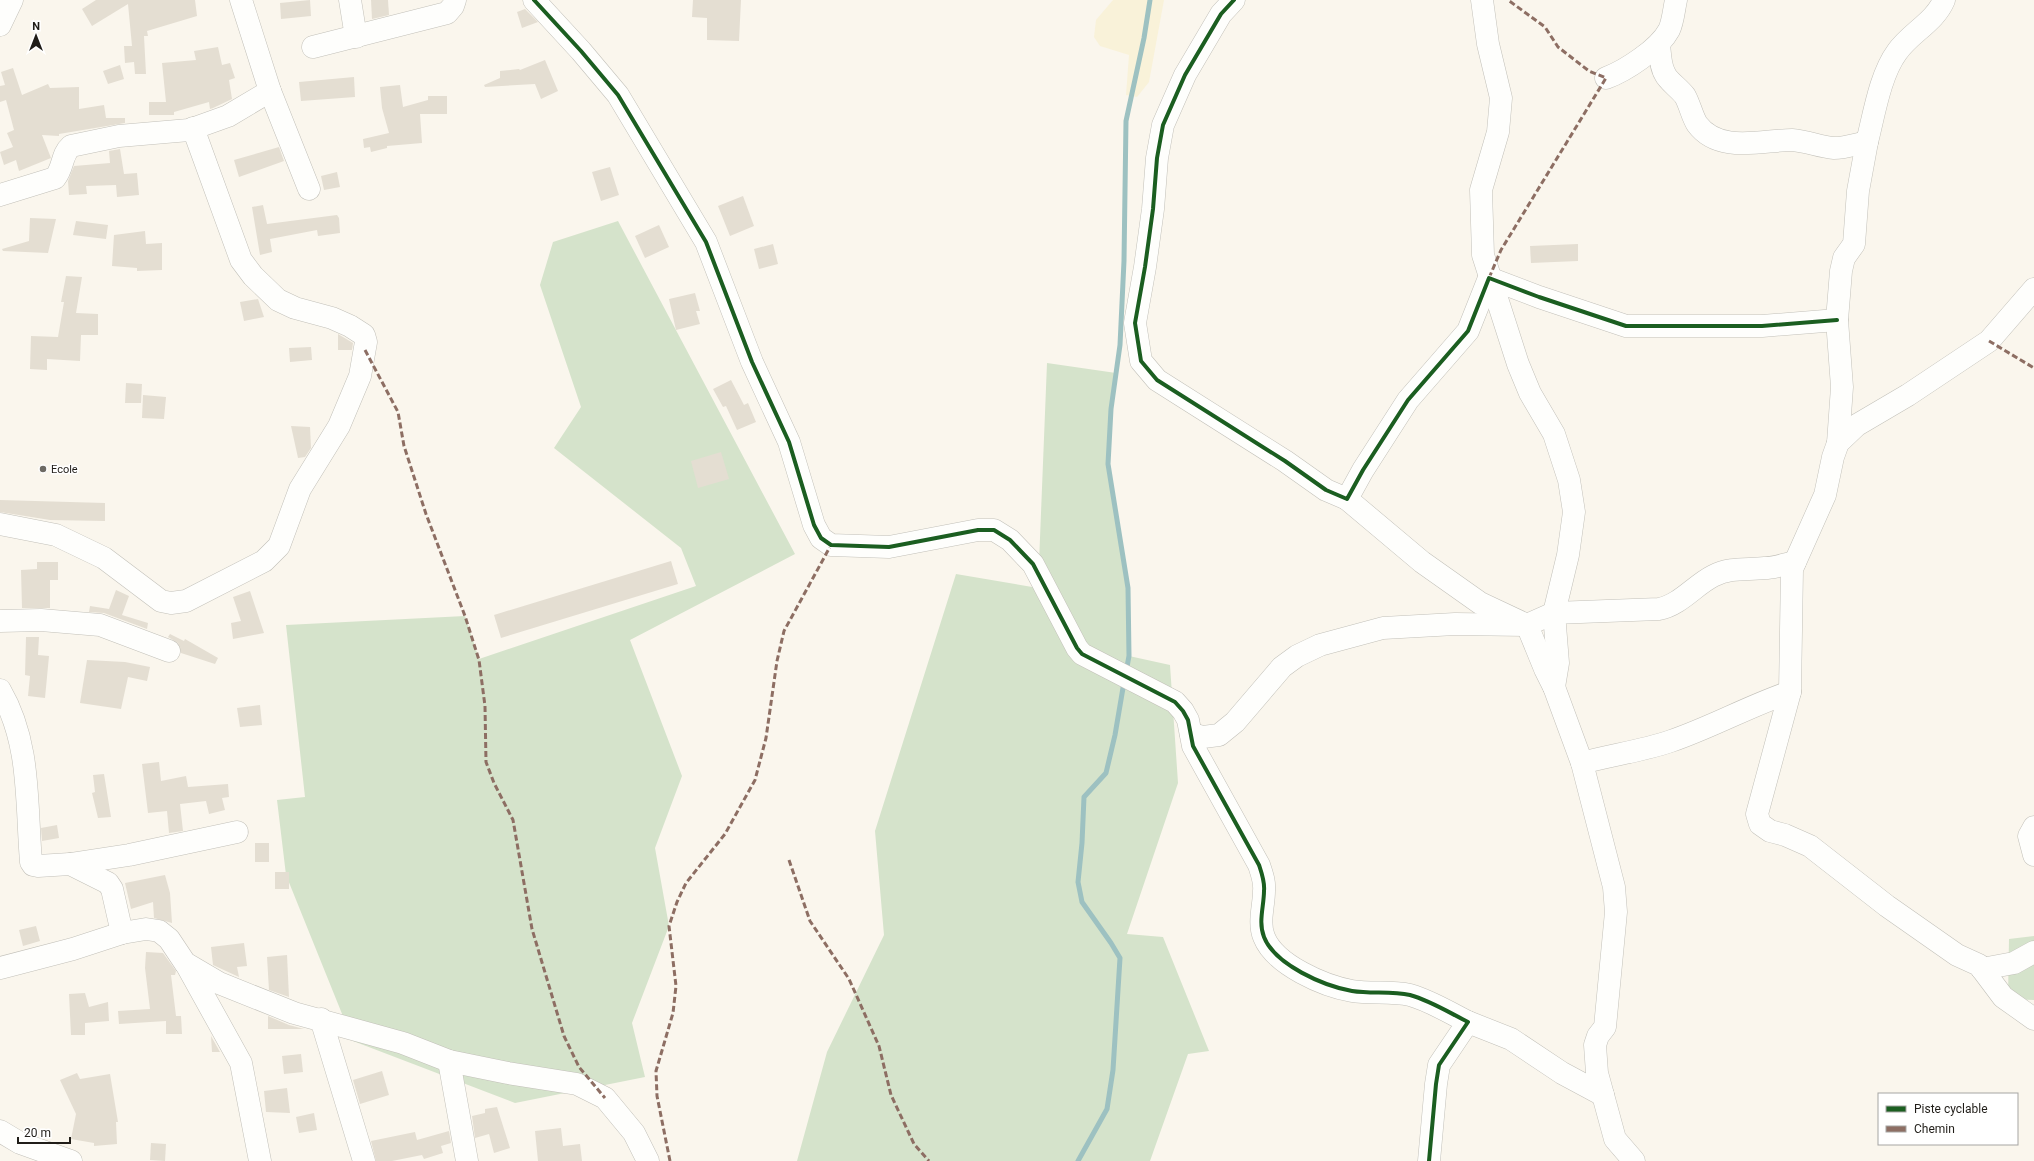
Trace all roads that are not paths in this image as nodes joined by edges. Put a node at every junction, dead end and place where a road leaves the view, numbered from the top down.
1 (12, 0) edge
2 (240, 0) edge
3 (350, 0) edge
4 (455, 0) edge
5 (534, 0) edge
6 (1234, 0) edge
7 (1482, 0) edge
8 (1676, 0) edge
9 (1944, 0) edge
10 (0, 25) edge
11 (356, 37) junction
12 (1659, 44) junction
13 (313, 47) dead end
14 (1606, 78) dead end
15 (270, 91) junction
16 (193, 128) junction
17 (1867, 142) junction
18 (309, 189) dead end
19 (0, 195) edge
20 (1489, 278) junction
21 (2034, 289) edge
22 (1837, 320) junction
23 (1838, 443) junction
24 (1347, 499) junction
25 (0, 524) edge
26 (1795, 562) junction
27 (1554, 613) junction
28 (0, 622) edge
29 (1527, 625) junction
30 (170, 651) dead end
31 (1554, 687) junction
32 (0, 690) edge
33 (1790, 692) junction
34 (1191, 734) junction
35 (1582, 763) junction
36 (2034, 827) edge
37 (237, 832) dead end
38 (2034, 855) edge
39 (70, 864) junction
40 (122, 933) junction
41 (2034, 952) edge
42 (186, 963) junction
43 (0, 968) edge
44 (1982, 969) junction
45 (321, 1019) junction
46 (2034, 1019) edge
47 (1468, 1022) junction
48 (449, 1061) junction
49 (1603, 1095) junction
50 (0, 1131) edge
51 (71, 1161) edge
52 (260, 1161) edge
53 (364, 1161) edge
54 (467, 1161) edge
55 (648, 1161) edge
56 (1428, 1161) edge
57 (1634, 1161) edge

1 - 10 street
2 - 15 street
3 - 11 street
4 - 11 street
5 - 34 street
6 - 24 street
7 - 20 street
8 - 12 street
9 - 17 street
11 - 13 street
12 - 14 street
12 - 17 street
15 - 16 street
15 - 18 street
16 - 19 street
16 - 25 street
17 - 22 street
20 - 22 street
20 - 24 street
20 - 27 street
21 - 23 street
22 - 23 street
23 - 26 street
24 - 29 street
26 - 27 street
26 - 33 street
27 - 29 street
27 - 31 street
28 - 30 street
29 - 31 street
29 - 34 street
31 - 35 street
32 - 39 street
33 - 35 street
33 - 44 street
34 - 47 street
35 - 49 street
36 - 38 street
37 - 39 street
39 - 40 street
40 - 42 street
40 - 43 street
41 - 44 street
42 - 45 street
42 - 52 street
44 - 46 street
45 - 48 street
45 - 53 street
47 - 49 street
47 - 56 street
48 - 54 street
48 - 55 street
49 - 57 street
50 - 51 street

